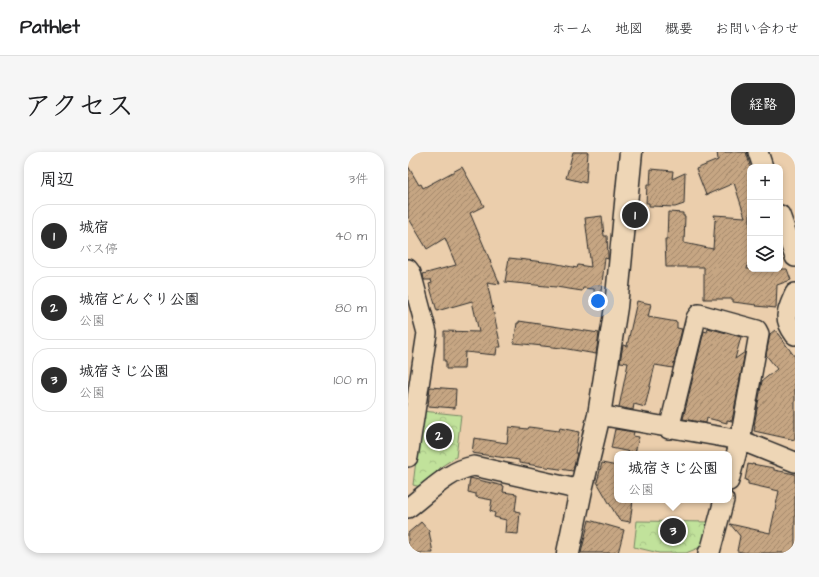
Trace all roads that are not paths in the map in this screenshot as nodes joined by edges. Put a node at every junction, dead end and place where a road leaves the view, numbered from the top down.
1 (631, 152) edge
2 (758, 152) edge
3 (763, 164) edge
4 (783, 224) edge
5 (795, 258) edge
6 (408, 269) edge
7 (795, 293) edge
8 (795, 335) edge
9 (417, 345) edge
10 (599, 416) junction
11 (669, 429) junction
12 (740, 440) junction
13 (408, 457) edge
14 (795, 462) edge
15 (732, 470) edge
16 (581, 490) junction
17 (723, 503) edge
18 (408, 508) edge
19 (568, 553) edge
20 (708, 553) edge

1 - 10 street
2 - 3 street
4 - 5 street
6 - 9 street
7 - 8 street
9 - 13 street
10 - 11 street
10 - 16 street
11 - 12 street
11 - 12 street
12 - 14 street
12 - 15 street
16 - 18 street
16 - 19 street
17 - 20 street

